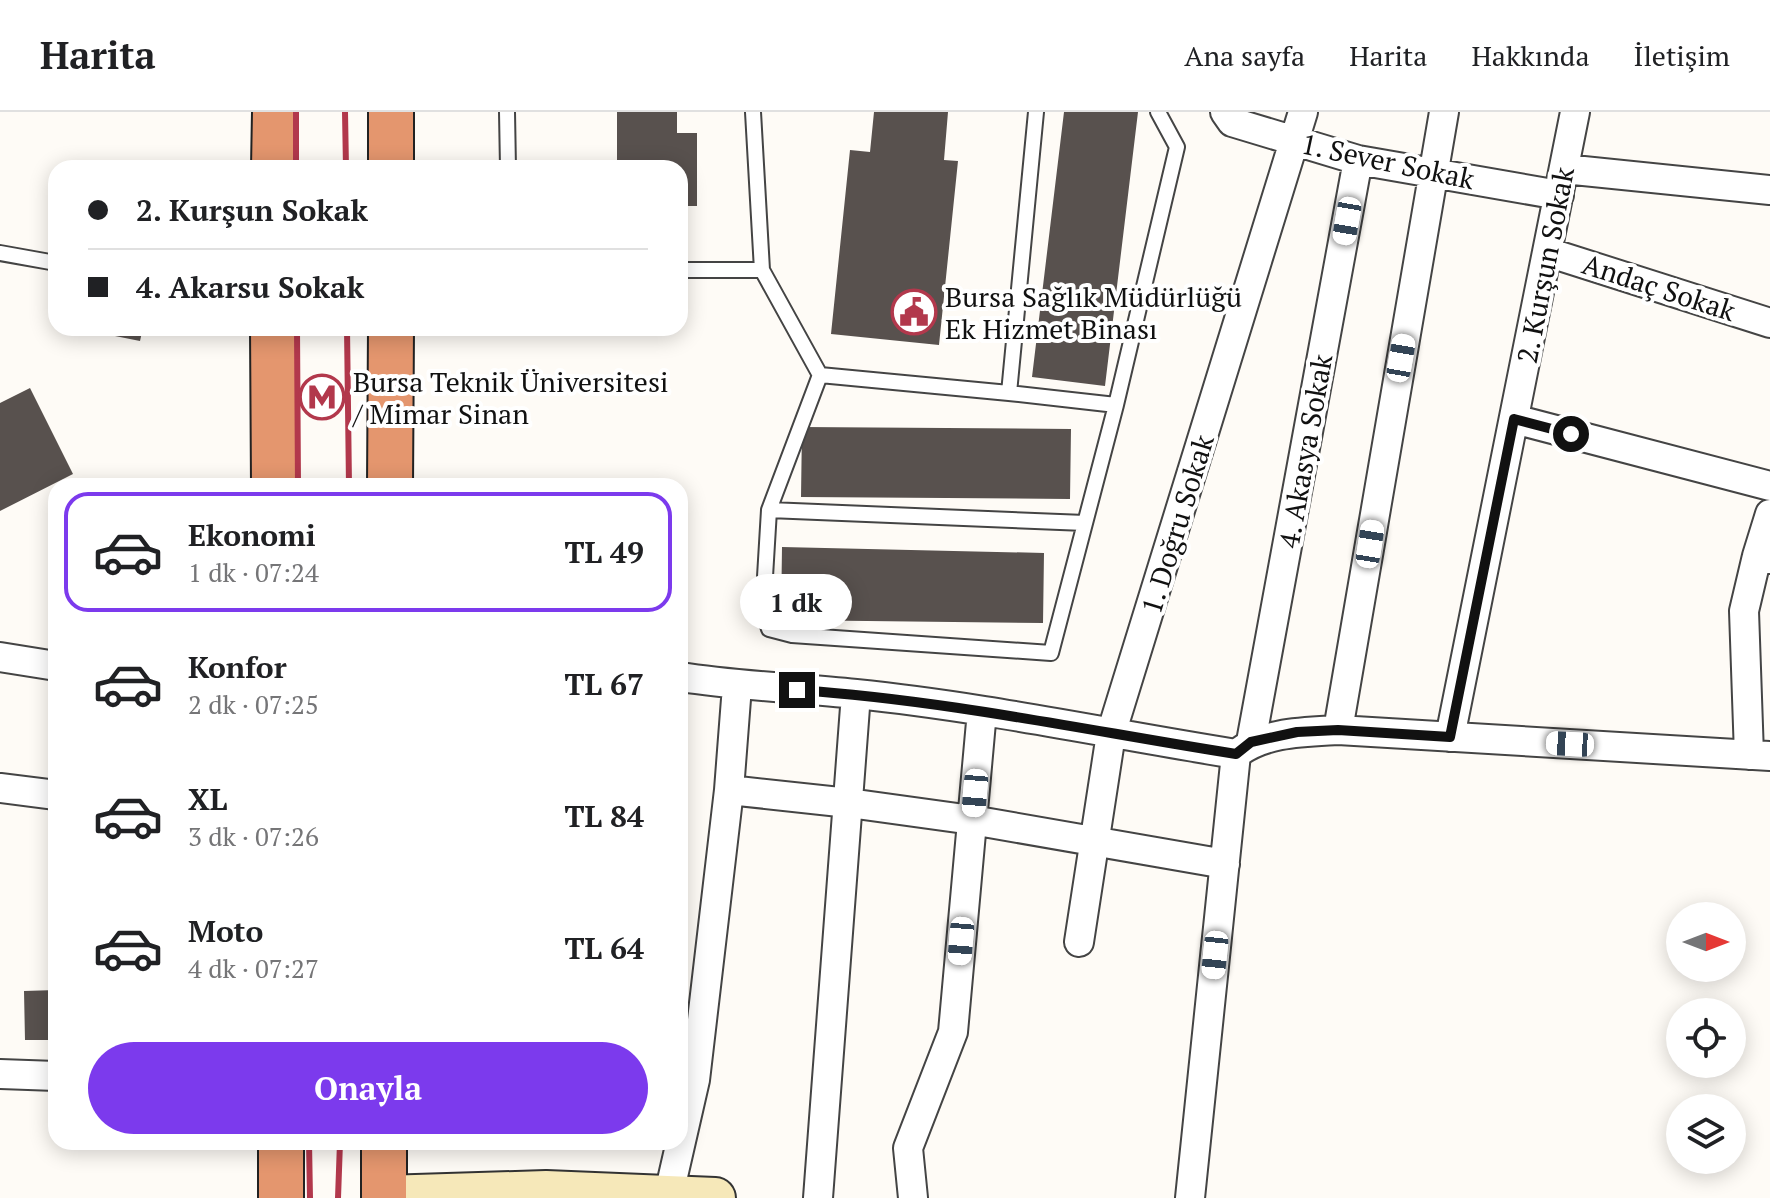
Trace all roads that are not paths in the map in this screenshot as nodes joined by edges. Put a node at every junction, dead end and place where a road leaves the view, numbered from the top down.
1 (275, 112) edge
2 (391, 112) edge
3 (507, 112) edge
4 (753, 112) edge
5 (1036, 112) edge
6 (1158, 112) edge
7 (1225, 112) edge
8 (1303, 112) edge
9 (1444, 112) edge
10 (1575, 112) edge
11 (1296, 141) junction
12 (274, 160) edge
13 (391, 160) edge
14 (508, 160) edge
15 (1358, 160) junction
16 (1433, 172) junction
17 (1561, 182) junction
18 (1770, 190) edge
19 (1547, 252) junction
20 (0, 253) edge
21 (48, 262) edge
22 (688, 270) edge
23 (762, 270) junction
24 (1770, 323) edge
25 (273, 336) edge
26 (391, 336) edge
27 (820, 375) junction
28 (1009, 393) junction
29 (1116, 405) junction
30 (1514, 419) junction
31 (274, 478) edge
32 (390, 478) edge
33 (1770, 486) edge
34 (769, 510) junction
35 (1770, 514) edge
36 (1085, 523) junction
37 (1764, 558) edge
38 (0, 657) edge
39 (48, 665) edge
40 (688, 678) edge
41 (737, 686) junction
42 (856, 694) junction
43 (982, 711) junction
44 (1338, 730) junction
45 (1111, 734) junction
46 (1450, 737) junction
47 (1244, 748) junction
48 (1760, 755) edge
49 (0, 788) edge
50 (729, 790) junction
51 (48, 794) edge
52 (849, 803) junction
53 (972, 820) junction
54 (1093, 843) junction
55 (1225, 864) junction
56 (1079, 942) dead end
57 (0, 1074) edge
58 (48, 1076) edge
59 (688, 1110) edge
60 (281, 1150) edge
61 (384, 1150) edge
62 (679, 1150) edge
63 (546, 1194) edge
64 (384, 1197) edge
65 (668, 1197) edge
66 (281, 1198) edge
67 (715, 1198) edge
68 (818, 1198) edge
69 (913, 1198) edge
70 (1190, 1198) edge

1 - 12 highway
2 - 13 highway
3 - 14 lane
4 - 23 lane
5 - 28 lane
6 - 29 lane
7 - 11 street, 1. Sever Sokak
8 - 11 street, 1. Doğru Sokak
9 - 16 street
10 - 17 street, 2. Kurşun Sokak
11 - 15 street, 1. Sever Sokak
11 - 45 street, 1. Doğru Sokak
15 - 16 street, 1. Sever Sokak
15 - 47 street, 4. Akasya Sokak
16 - 17 street, 1. Sever Sokak
16 - 44 street
17 - 18 street, 1. Sever Sokak
17 - 19 street, 2. Kurşun Sokak
19 - 24 street, Andaç Sokak
19 - 30 street, 2. Kurşun Sokak
20 - 21 lane
22 - 23 lane
23 - 27 lane
25 - 31 highway
26 - 32 highway
27 - 28 lane
27 - 34 lane
28 - 29 lane
29 - 36 lane
30 - 33 street
30 - 46 street, 2. Kurşun Sokak
34 - 36 lane
34 - 36 lane
35 - 37 street
37 - 48 street
38 - 39 street
40 - 41 street
41 - 42 street
41 - 50 street
42 - 43 street
42 - 52 street
43 - 45 street
43 - 53 street
44 - 46 street
44 - 47 street
45 - 47 street
45 - 54 street, 1. Doğru Sokak
46 - 48 street
47 - 55 street, 4. Akasya Sokak
49 - 51 street
50 - 52 street
50 - 59 street
52 - 53 street
52 - 68 street
53 - 54 street
53 - 69 street
54 - 55 street
54 - 56 street, 1. Doğru Sokak
55 - 70 street, 4. Akasya Sokak
57 - 58 street
60 - 66 highway
61 - 64 highway
62 - 65 street
63 - 64 main road
63 - 65 main road
65 - 67 main road

